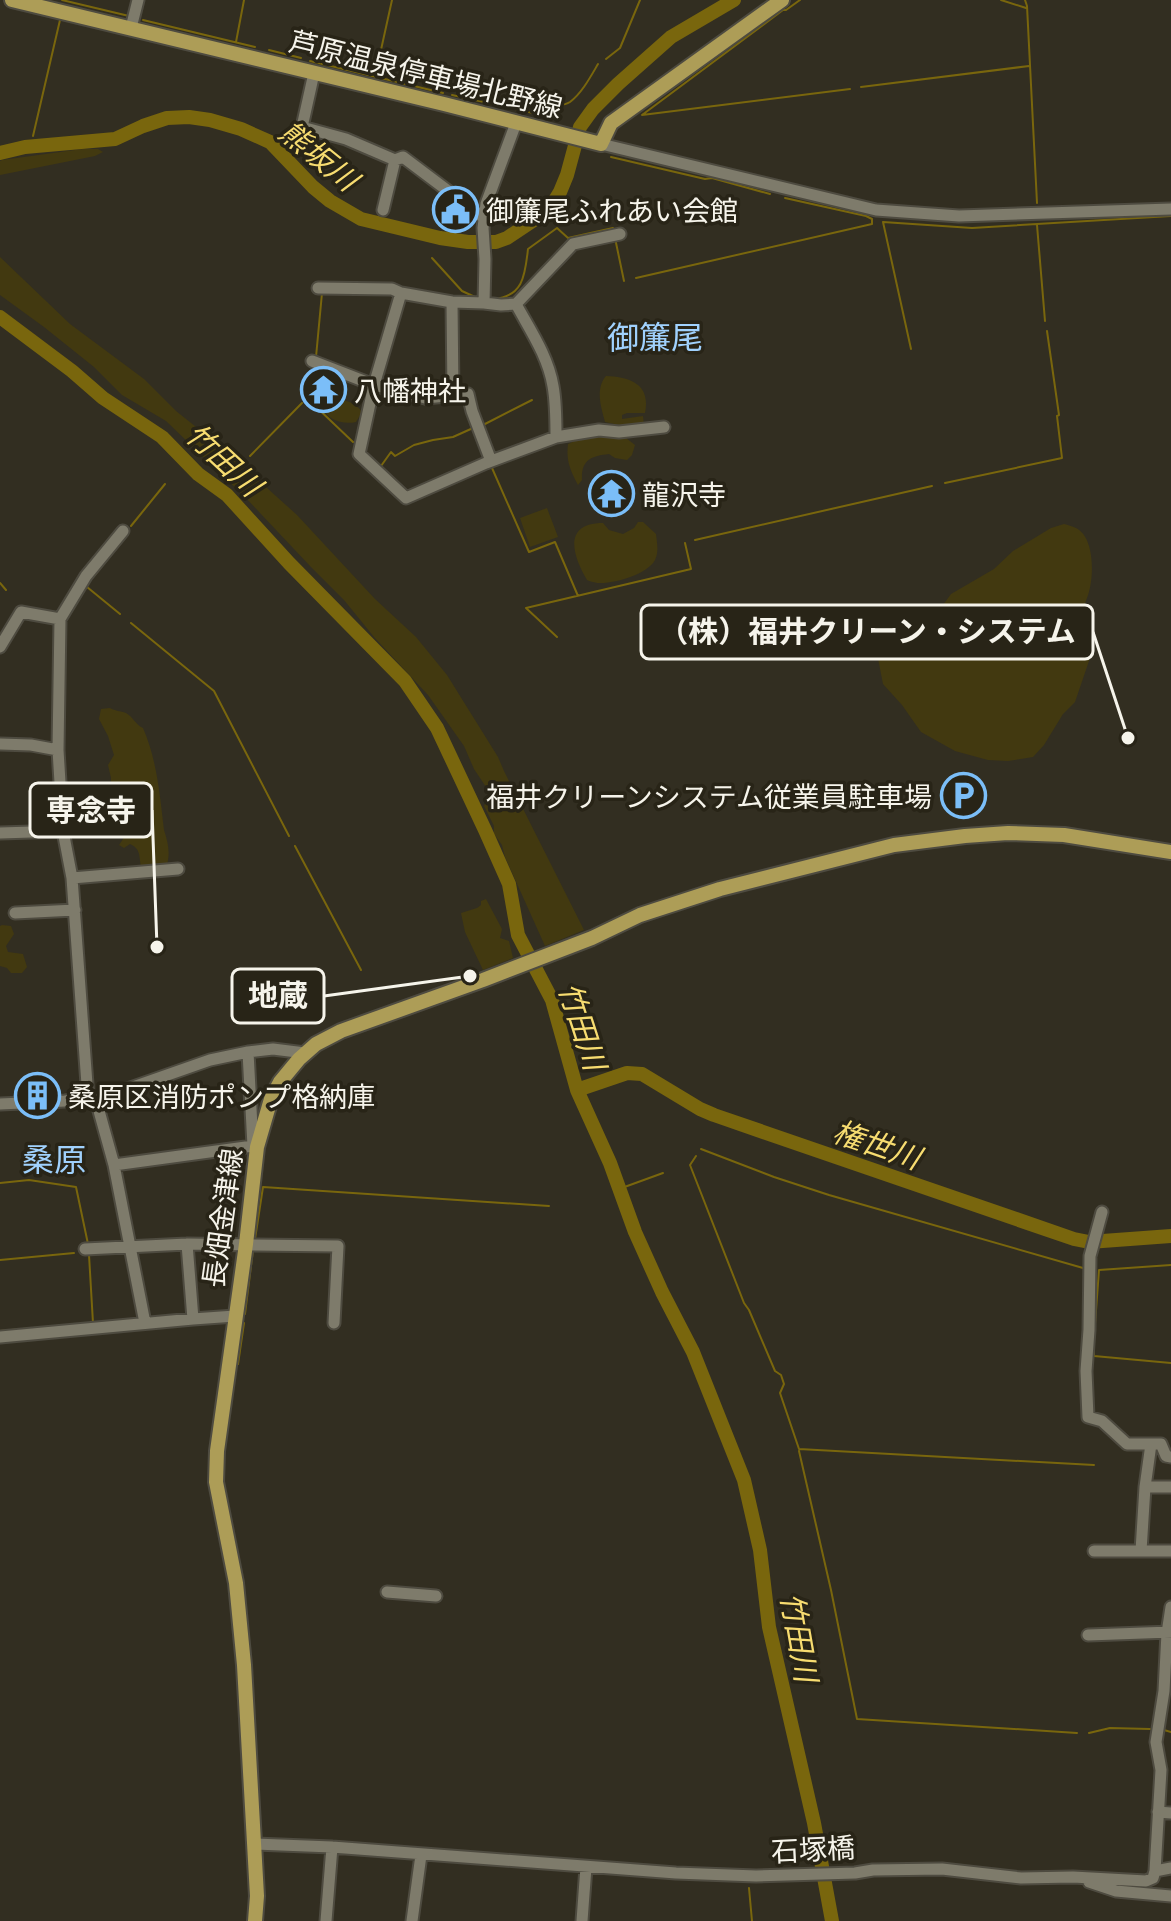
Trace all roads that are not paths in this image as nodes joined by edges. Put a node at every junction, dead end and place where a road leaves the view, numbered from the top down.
1 (12, 0) edge
2 (138, 0) edge
3 (782, 0) edge
4 (131, 28) junction
5 (314, 73) junction
6 (516, 123) junction
7 (601, 144) junction
8 (395, 160) junction
9 (1171, 209) edge
10 (383, 210) dead end
11 (484, 218) junction
12 (620, 234) dead end
13 (318, 288) dead end
14 (401, 293) junction
15 (452, 302) junction
16 (484, 303) junction
17 (516, 304) junction
18 (312, 361) dead end
19 (374, 385) junction
20 (453, 395) junction
21 (664, 427) dead end
22 (556, 437) junction
23 (491, 461) junction
24 (123, 531) dead end
25 (60, 619) junction
26 (0, 647) edge
27 (0, 744) edge
28 (58, 750) junction
29 (63, 831) junction
30 (0, 833) edge
31 (1171, 852) edge
32 (178, 869) dead end
33 (72, 878) junction
34 (75, 910) junction
35 (15, 913) dead end
36 (248, 1052) junction
37 (305, 1053) junction
38 (92, 1099) junction
39 (0, 1104) edge
40 (255, 1146) junction
41 (114, 1165) junction
42 (1102, 1212) dead end
43 (187, 1244) junction
44 (246, 1244) junction
45 (130, 1245) junction
46 (85, 1249) dead end
47 (235, 1316) junction
48 (193, 1319) junction
49 (145, 1323) junction
50 (334, 1323) dead end
51 (0, 1337) edge
52 (1151, 1444) junction
53 (1171, 1457) edge
54 (1145, 1487) junction
55 (1171, 1487) edge
56 (1094, 1551) dead end
57 (1141, 1551) junction
58 (1171, 1551) edge
59 (387, 1592) dead end
60 (436, 1596) dead end
61 (1171, 1607) edge
62 (1169, 1632) edge
63 (1088, 1635) dead end
64 (1165, 1813) edge
65 (255, 1844) junction
66 (332, 1847) junction
67 (421, 1855) junction
68 (586, 1867) junction
69 (1171, 1868) edge
70 (1154, 1874) junction
71 (1073, 1877) junction
72 (1152, 1895) junction
73 (1171, 1896) edge
74 (255, 1921) edge
75 (326, 1921) edge
76 (412, 1921) edge
77 (582, 1921) edge

1 - 4 main road, 芦原温泉停車場北野線
2 - 4 street
3 - 7 main road
4 - 5 main road, 芦原温泉停車場北野線
5 - 6 main road, 芦原温泉停車場北野線
5 - 8 street
6 - 7 main road, 芦原温泉停車場北野線
6 - 11 street
7 - 9 street
8 - 10 street
8 - 11 street
11 - 16 street
12 - 17 street
13 - 14 street
14 - 15 street
14 - 19 street
15 - 16 street
15 - 20 street
16 - 17 street
17 - 22 street
18 - 19 street
19 - 20 street
19 - 23 street
20 - 23 street
21 - 22 street
22 - 23 street
24 - 25 street
25 - 26 street
25 - 28 street
27 - 28 street
28 - 29 street
29 - 30 street
29 - 33 street
31 - 37 main road, 長畑金津線
32 - 33 street
33 - 34 street
34 - 35 street
34 - 38 street
36 - 37 street
36 - 38 street
36 - 40 street
37 - 40 main road, 長畑金津線
38 - 39 street
38 - 41 street
40 - 41 street
40 - 44 main road, 長畑金津線
41 - 45 street
42 - 52 street
43 - 44 street
43 - 45 street
43 - 48 street
44 - 47 main road, 長畑金津線
44 - 50 street
45 - 46 street
45 - 49 street
47 - 48 street
47 - 65 main road, 長畑金津線
48 - 49 street
49 - 51 street
52 - 53 street
52 - 54 street
54 - 55 street
54 - 57 street
56 - 57 street
57 - 58 street
59 - 60 street
61 - 62 street
62 - 63 street
62 - 64 street
64 - 70 street
65 - 66 street, 石塚橋
65 - 74 main road, 長畑金津線
66 - 67 street, 石塚橋
66 - 75 street
67 - 68 street, 石塚橋
67 - 76 street
68 - 71 street, 石塚橋
68 - 77 street
69 - 70 street
70 - 71 street
70 - 72 street
71 - 72 street
72 - 73 street

